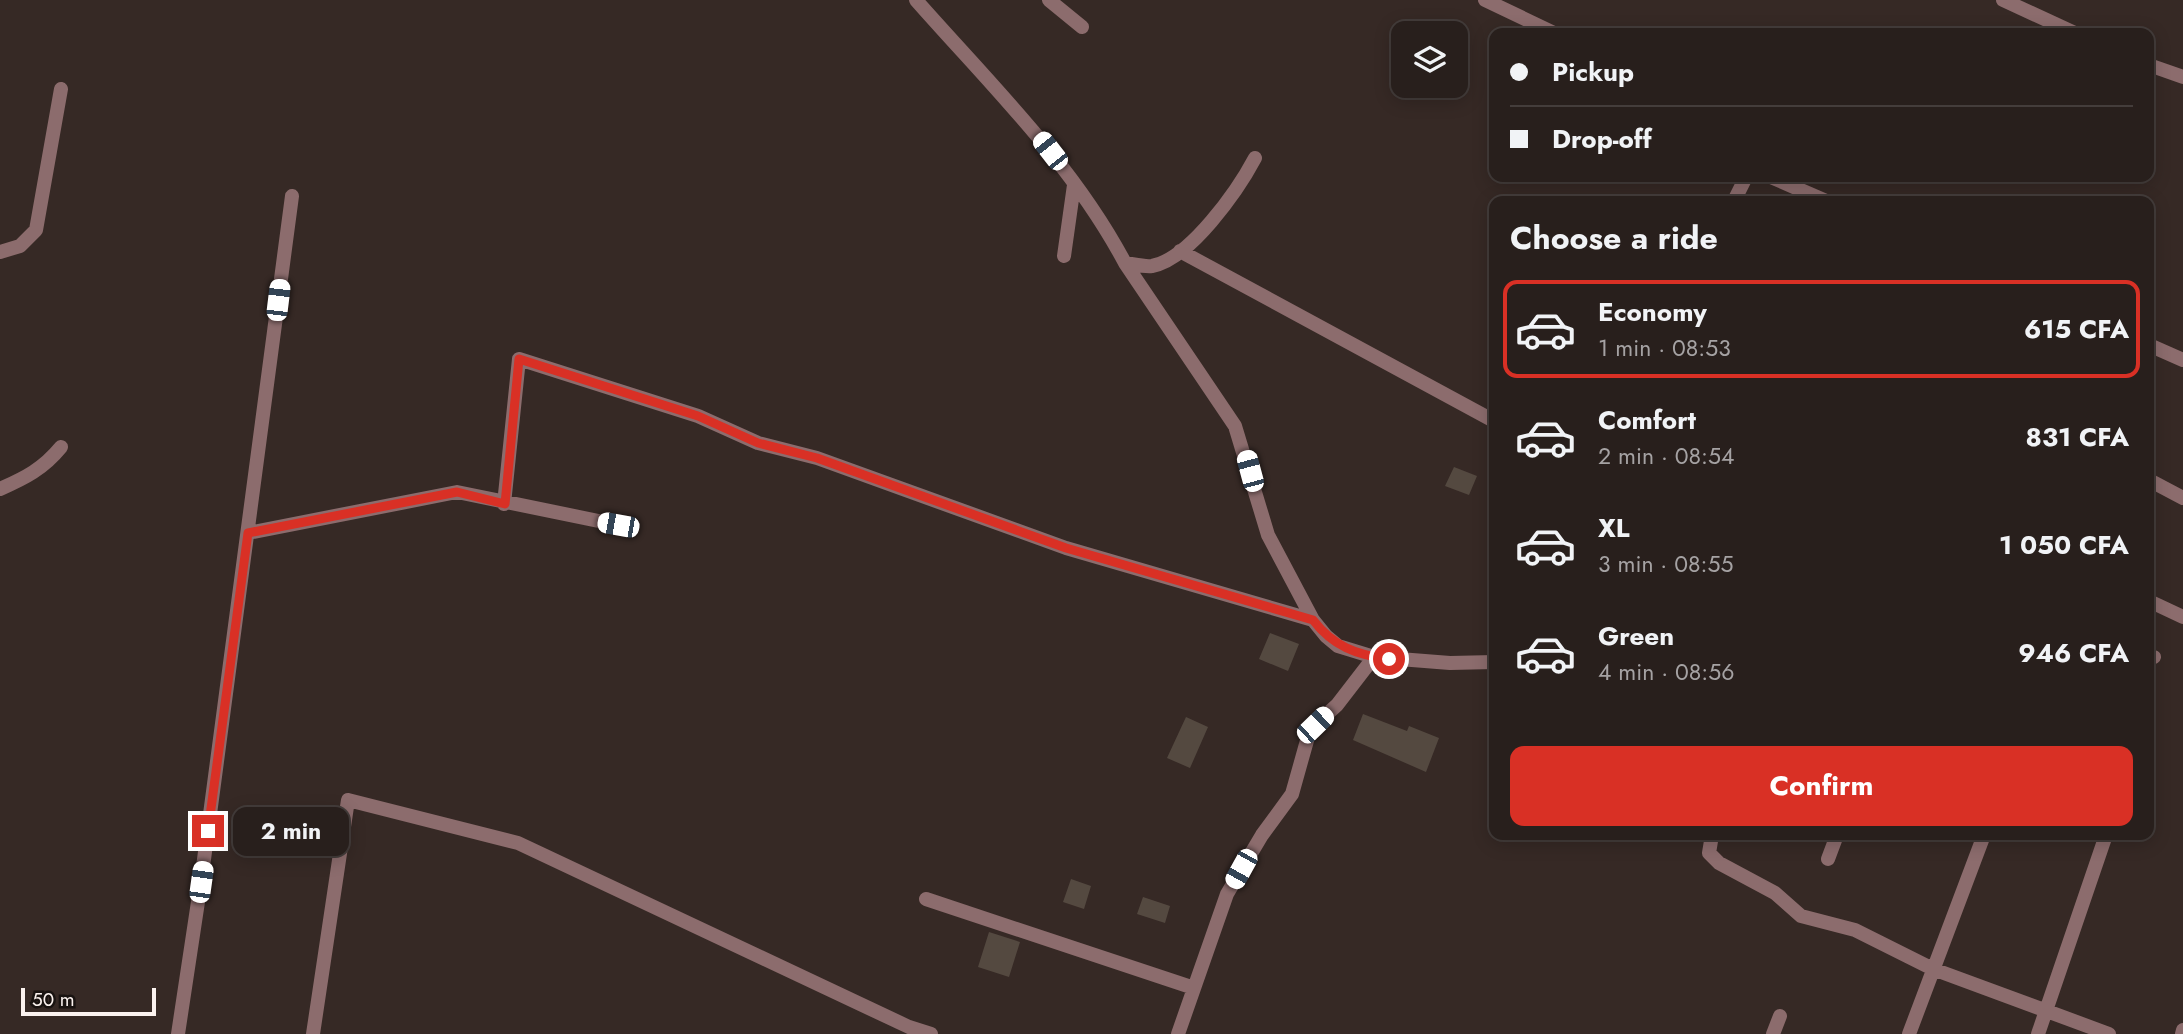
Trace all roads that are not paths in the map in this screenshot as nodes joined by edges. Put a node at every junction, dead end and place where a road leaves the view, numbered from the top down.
1 (916, 0) edge
2 (1049, 0) edge
3 (1485, 0) edge
4 (2003, 0) edge
5 (1082, 27) dead end
6 (1544, 28) edge
7 (2064, 28) edge
8 (2154, 67) edge
9 (2183, 77) edge
10 (61, 89) dead end
11 (1255, 158) dead end
12 (1782, 182) edge
13 (1074, 185) junction
14 (292, 196) dead end
15 (1815, 196) edge
16 (1180, 251) junction
17 (0, 252) edge
18 (1063, 256) dead end
19 (1125, 263) junction
20 (2154, 347) edge
21 (2183, 360) edge
22 (1489, 418) edge
23 (61, 447) dead end
24 (2154, 483) edge
25 (0, 489) edge
26 (2183, 498) edge
27 (505, 504) junction
28 (618, 525) dead end
29 (248, 533) junction
30 (2154, 603) edge
31 (2183, 617) edge
32 (1313, 620) junction
33 (1374, 657) junction
34 (1489, 662) edge
35 (1711, 840) edge
36 (1835, 840) edge
37 (1982, 840) edge
38 (2104, 840) edge
39 (1828, 859) dead end
40 (926, 899) dead end
41 (1933, 969) junction
42 (1194, 988) junction
43 (2046, 1011) junction
44 (1780, 1016) dead end
45 (177, 1034) edge
46 (313, 1034) edge
47 (931, 1034) edge
48 (1178, 1034) edge
49 (1773, 1034) edge
50 (1909, 1034) edge
51 (2038, 1034) edge
52 (2109, 1034) edge

1 - 13 street
2 - 5 street
3 - 6 street
4 - 7 street
8 - 9 street
10 - 17 street
11 - 16 street
12 - 15 street
13 - 18 street
13 - 19 street
14 - 29 street
16 - 19 street
16 - 22 street
19 - 32 street
20 - 21 street
23 - 25 street
24 - 26 street
27 - 28 street
27 - 29 street
27 - 32 street
29 - 45 street
30 - 31 street
32 - 33 street
33 - 34 street
33 - 42 street
35 - 41 street
36 - 39 street
37 - 41 street
38 - 43 street
40 - 42 street
41 - 43 street
41 - 50 street
42 - 48 street
43 - 51 street
43 - 52 street
44 - 49 street
46 - 47 street

